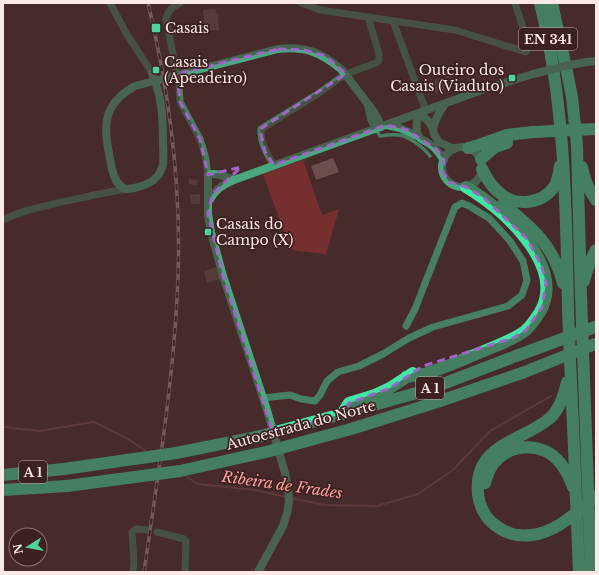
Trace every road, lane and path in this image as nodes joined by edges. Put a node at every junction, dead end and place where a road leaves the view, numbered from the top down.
1 (110, 3) edge
2 (180, 3) edge
3 (302, 3) edge
4 (514, 3) edge
5 (540, 3) edge
6 (552, 3) edge
7 (368, 17) junction
8 (393, 21) junction
9 (592, 62) edge
10 (344, 72) junction
11 (152, 73) joint
12 (446, 104) junction
13 (422, 112) junction
14 (372, 113) junction
15 (395, 122) junction
16 (381, 127) junction
17 (433, 129) junction
18 (596, 129) edge
19 (362, 134) junction
20 (533, 136) junction
21 (419, 137) junction
22 (596, 137) edge
23 (577, 146) junction
24 (562, 147) junction
25 (468, 148) junction
26 (454, 149) junction
27 (430, 156) dead end
28 (444, 160) junction
29 (482, 164) junction
30 (274, 165) junction
31 (208, 178) junction
32 (230, 181) junction
33 (469, 186) junction
34 (126, 189) junction
35 (596, 200) edge
36 (208, 203) junction
37 (3, 220) edge
38 (596, 250) edge
39 (581, 296) junction
40 (568, 307) junction
41 (406, 326) dead end
42 (596, 327) edge
43 (596, 344) edge
44 (570, 372) junction
45 (263, 398) junction
46 (585, 402) junction
47 (342, 414) junction
48 (596, 427) edge
49 (3, 475) edge
50 (3, 490) edge
51 (593, 491) edge
52 (576, 497) junction
53 (147, 530) dead end
54 (156, 532) dead end
55 (596, 558) edge
56 (579, 570) edge
57 (133, 572) edge
58 (185, 572) edge
59 (258, 572) edge
60 (592, 572) edge

1 - 11 street
2 - 31 street
3 - 7 street
4 - 8 street
5 - 24 highway, EN 341
6 - 23 highway, EN 341
7 - 8 street
7 - 10 street
8 - 13 street
9 - 12 street, bridge
10 - 14 street
10 - 30 street
10 - 34 street, bridge
11 - 34 street
12 - 13 street
12 - 17 street
13 - 15 street
13 - 17 street
13 - 21 street
14 - 15 street
14 - 16 street
14 - 19 street
15 - 16 street
16 - 19 street
16 - 21 street
16 - 27 lane
17 - 26 street
18 - 20 highway, bridge
19 - 30 street
20 - 22 highway
20 - 25 highway
20 - 29 highway
21 - 28 street
23 - 35 highway
23 - 39 highway, EN 341
24 - 29 highway
24 - 40 highway, EN 341
25 - 26 street
25 - 29 street
26 - 28 street
28 - 33 street
29 - 33 street
30 - 32 street
31 - 32 street
31 - 36 street
32 - 36 street
33 - 40 highway
33 - 47 highway
34 - 37 street
36 - 45 street
38 - 39 highway
39 - 46 highway, EN 341
40 - 44 highway, EN 341
41 - 45 street
42 - 47 highway, Autoestrada do Norte / A 1, bridge
43 - 50 highway, Autoestrada do Norte / A 1, bridge
44 - 51 highway
44 - 52 highway, EN 341
45 - 59 street
46 - 48 highway
46 - 51 highway, EN 341
47 - 49 highway, Autoestrada do Norte / A 1, bridge
51 - 52 highway
51 - 60 highway, EN 341, bridge
52 - 56 highway, EN 341, bridge
53 - 57 street
54 - 58 street
55 - 60 highway

